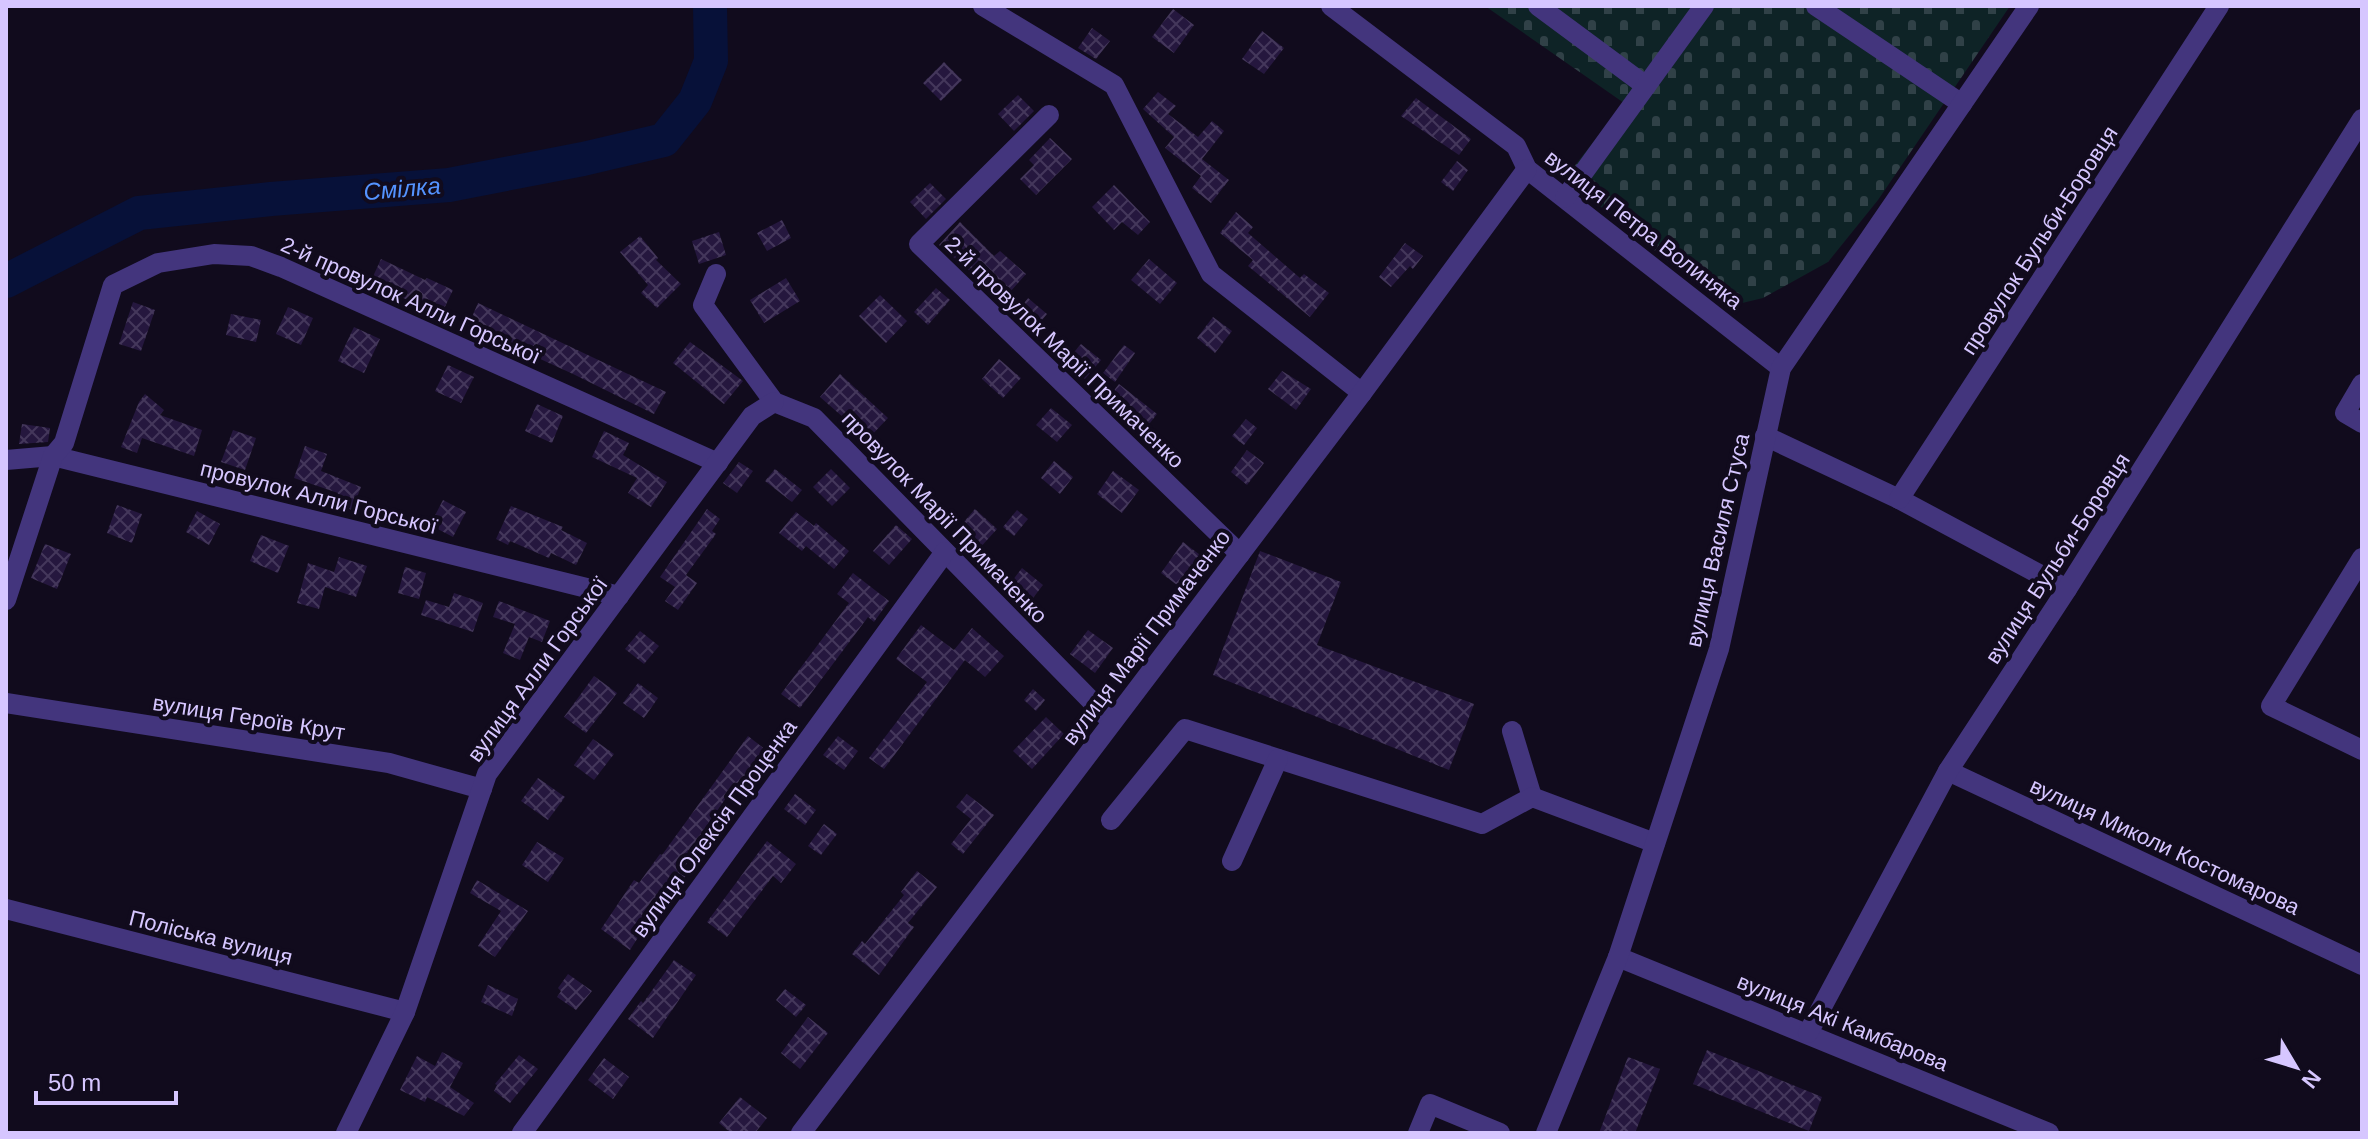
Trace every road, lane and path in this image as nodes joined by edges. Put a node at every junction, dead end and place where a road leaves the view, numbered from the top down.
1 (983, 6) edge
2 (1331, 6) edge
3 (1538, 6) edge
4 (1704, 6) edge
5 (1816, 6) edge
6 (2029, 6) edge
7 (2219, 6) edge
8 (1646, 86) junction
9 (1962, 104) junction
10 (1049, 115) dead end
11 (2362, 119) edge
12 (1527, 169) junction
13 (1565, 198) junction
14 (716, 274) dead end
15 (1781, 368) junction
16 (2362, 384) edge
17 (1362, 393) junction
18 (774, 402) junction
19 (2362, 423) edge
20 (1765, 436) junction
21 (53, 456) junction
22 (6, 460) edge
23 (718, 463) junction
24 (1899, 499) junction
25 (945, 552) junction
26 (1240, 554) junction
27 (2362, 558) edge
28 (2067, 589) junction
29 (619, 596) junction
30 (6, 600) edge
31 (6, 703) edge
32 (1112, 722) junction
33 (1512, 731) dead end
34 (2362, 750) edge
35 (1278, 759) junction
36 (1948, 771) junction
37 (482, 789) junction
38 (1532, 797) junction
39 (1111, 820) dead end
40 (1655, 843) junction
41 (1232, 861) dead end
42 (6, 909) edge
43 (1618, 957) junction
44 (2362, 965) edge
45 (405, 1012) junction
46 (1808, 1033) junction
47 (346, 1133) edge
48 (522, 1133) edge
49 (801, 1133) edge
50 (1418, 1133) edge
51 (1500, 1133) edge
52 (1546, 1133) edge
53 (2049, 1133) edge

1 - 17 street
2 - 12 street, вулиця Петра Волиняка
3 - 8 street
4 - 8 street
5 - 9 street
6 - 9 street, вулиця Василя Стуса
7 - 24 street, провулок Бульби-Боровця
8 - 13 street
9 - 15 street, вулиця Василя Стуса
10 - 26 street, 2-й провулок Марії Примаченко
11 - 28 street, вулиця Бульби-Боровця
12 - 13 street, вулиця Петра Волиняка
12 - 17 street, вулиця Марії Примаченко
13 - 15 street, вулиця Петра Волиняка
14 - 18 street
15 - 20 street, вулиця Василя Стуса
16 - 19 street
17 - 26 street, вулиця Марії Примаченко
18 - 23 street, вулиця Алли Горської
18 - 25 street, провулок Марії Примаченко
20 - 24 street
20 - 40 street, вулиця Василя Стуса
21 - 22 street, провулок Алли Горської
21 - 23 street, 2-й провулок Алли Горської
21 - 29 street, провулок Алли Горської
21 - 30 street, 2-й провулок Алли Горської
23 - 29 street, вулиця Алли Горської
24 - 28 street
25 - 32 street, провулок Марії Примаченко
25 - 48 street, вулиця Олексія Проценка
26 - 32 street, вулиця Марії Примаченко
27 - 34 street
28 - 36 street, вулиця Бульби-Боровця
29 - 37 street, вулиця Алли Горської
31 - 37 street, вулиця Героїв Крут
32 - 49 street, вулиця Марії Примаченко
33 - 38 street
35 - 38 street
35 - 39 street
35 - 41 street
36 - 44 street, вулиця Миколи Костомарова
36 - 46 street, вулиця Бульби-Боровця
37 - 45 street, вулиця Алли Горської
38 - 40 street
40 - 43 street, вулиця Василя Стуса
42 - 45 street, Поліська вулиця
43 - 46 street, вулиця Акі Камбарова
43 - 52 street, вулиця Василя Стуса
45 - 47 street, вулиця Алли Горської
46 - 53 street, вулиця Акі Камбарова
50 - 51 street

